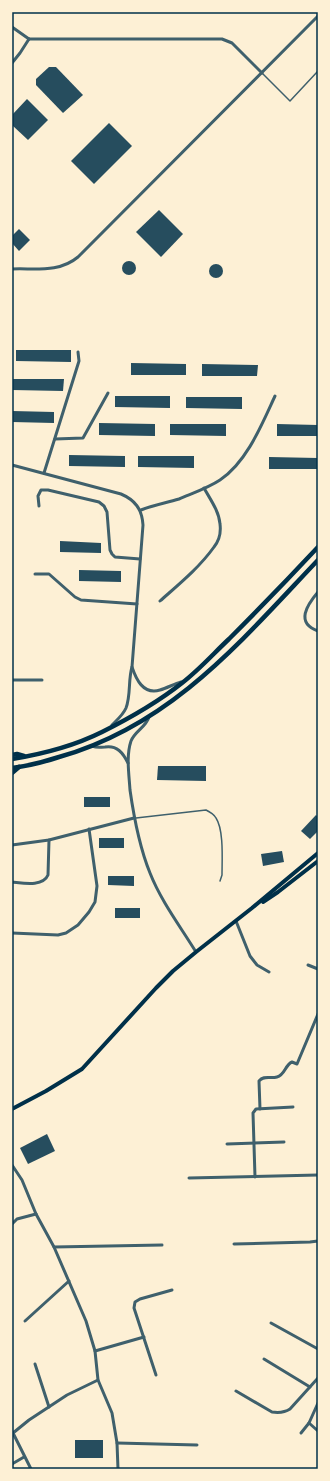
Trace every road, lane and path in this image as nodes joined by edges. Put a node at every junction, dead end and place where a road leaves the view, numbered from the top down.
1 (318, 16) edge
2 (12, 27) edge
3 (29, 39) junction
4 (12, 63) edge
5 (318, 71) edge
6 (262, 73) junction
7 (12, 269) edge
8 (78, 352) dead end
9 (108, 393) dead end
10 (275, 396) dead end
11 (55, 439) junction
12 (12, 465) edge
13 (44, 474) junction
14 (204, 488) junction
15 (39, 506) dead end
16 (141, 510) junction
17 (318, 547) edge
18 (140, 559) junction
19 (318, 560) edge
20 (35, 574) dead end
21 (318, 592) edge
22 (160, 601) dead end
23 (137, 604) junction
24 (318, 631) edge
25 (132, 667) junction
26 (12, 680) edge
27 (42, 680) dead end
28 (184, 682) junction
29 (149, 717) junction
30 (110, 728) junction
31 (92, 746) junction
32 (12, 755) edge
33 (26, 757) junction
34 (12, 759) edge
35 (128, 763) junction
36 (19, 767) junction
37 (12, 768) edge
38 (12, 773) edge
39 (134, 818) junction
40 (89, 829) junction
41 (49, 840) junction
42 (12, 845) edge
43 (318, 853) edge
44 (318, 861) edge
45 (220, 881) dead end
46 (12, 882) edge
47 (252, 908) junction
48 (236, 922) junction
49 (12, 933) edge
50 (196, 952) junction
51 (308, 965) dead end
52 (318, 969) edge
53 (269, 972) dead end
54 (318, 1014) edge
55 (292, 1107) dead end
56 (260, 1108) junction
57 (12, 1109) edge
58 (284, 1142) dead end
59 (227, 1144) dead end
60 (254, 1144) junction
61 (12, 1165) edge
62 (318, 1175) edge
63 (255, 1177) junction
64 (189, 1178) dead end
65 (36, 1214) junction
66 (12, 1224) edge
67 (318, 1241) edge
68 (234, 1244) dead end
69 (162, 1245) dead end
70 (54, 1247) junction
71 (69, 1281) junction
72 (172, 1290) dead end
73 (25, 1321) dead end
74 (271, 1323) dead end
75 (144, 1337) junction
76 (318, 1349) edge
77 (95, 1351) junction
78 (264, 1360) dead end
79 (35, 1364) dead end
80 (156, 1375) dead end
81 (318, 1378) edge
82 (98, 1380) junction
83 (310, 1387) junction
84 (236, 1391) dead end
85 (318, 1403) edge
86 (49, 1407) junction
87 (308, 1423) junction
88 (318, 1431) edge
89 (301, 1433) dead end
90 (12, 1434) edge
91 (117, 1443) junction
92 (198, 1445) dead end
93 (24, 1457) junction
94 (12, 1464) edge
95 (31, 1469) edge
96 (118, 1469) edge

1 - 6 street
2 - 3 street
3 - 4 street
3 - 6 street
5 - 6 lane
6 - 7 street
8 - 11 street
9 - 11 street
10 - 14 street
11 - 13 street
12 - 13 street
13 - 16 street
14 - 16 street
14 - 22 street
15 - 18 street
16 - 18 street
17 - 28 main road
18 - 23 street
19 - 29 main road
20 - 23 street
21 - 24 street
23 - 25 street
25 - 28 street
25 - 30 street
26 - 27 street
28 - 30 main road
29 - 31 main road
29 - 35 street
30 - 33 main road
31 - 35 street
31 - 36 main road
32 - 33 main road
33 - 34 main road
35 - 39 street
36 - 37 main road
36 - 38 main road
39 - 40 street
39 - 45 lane
39 - 50 street
40 - 41 street
40 - 49 street
41 - 42 street
41 - 46 street
43 - 47 main road
44 - 47 main road
47 - 48 main road
48 - 50 main road
48 - 53 street
50 - 57 main road
51 - 52 street
54 - 56 street
55 - 56 street
56 - 60 street
58 - 60 street
59 - 60 street
60 - 63 street
61 - 65 street
62 - 63 street
63 - 64 street
65 - 66 street
65 - 70 street
67 - 68 street
69 - 70 street
70 - 71 street
71 - 73 street
71 - 77 street
72 - 75 street
74 - 76 street
75 - 77 street
75 - 80 street
77 - 82 street
78 - 83 street
79 - 86 street
81 - 83 street
82 - 86 street
82 - 91 street
83 - 84 street
85 - 87 street
86 - 90 street
87 - 88 street
87 - 89 street
90 - 93 street
91 - 92 street
91 - 96 street
93 - 94 street
93 - 95 street

